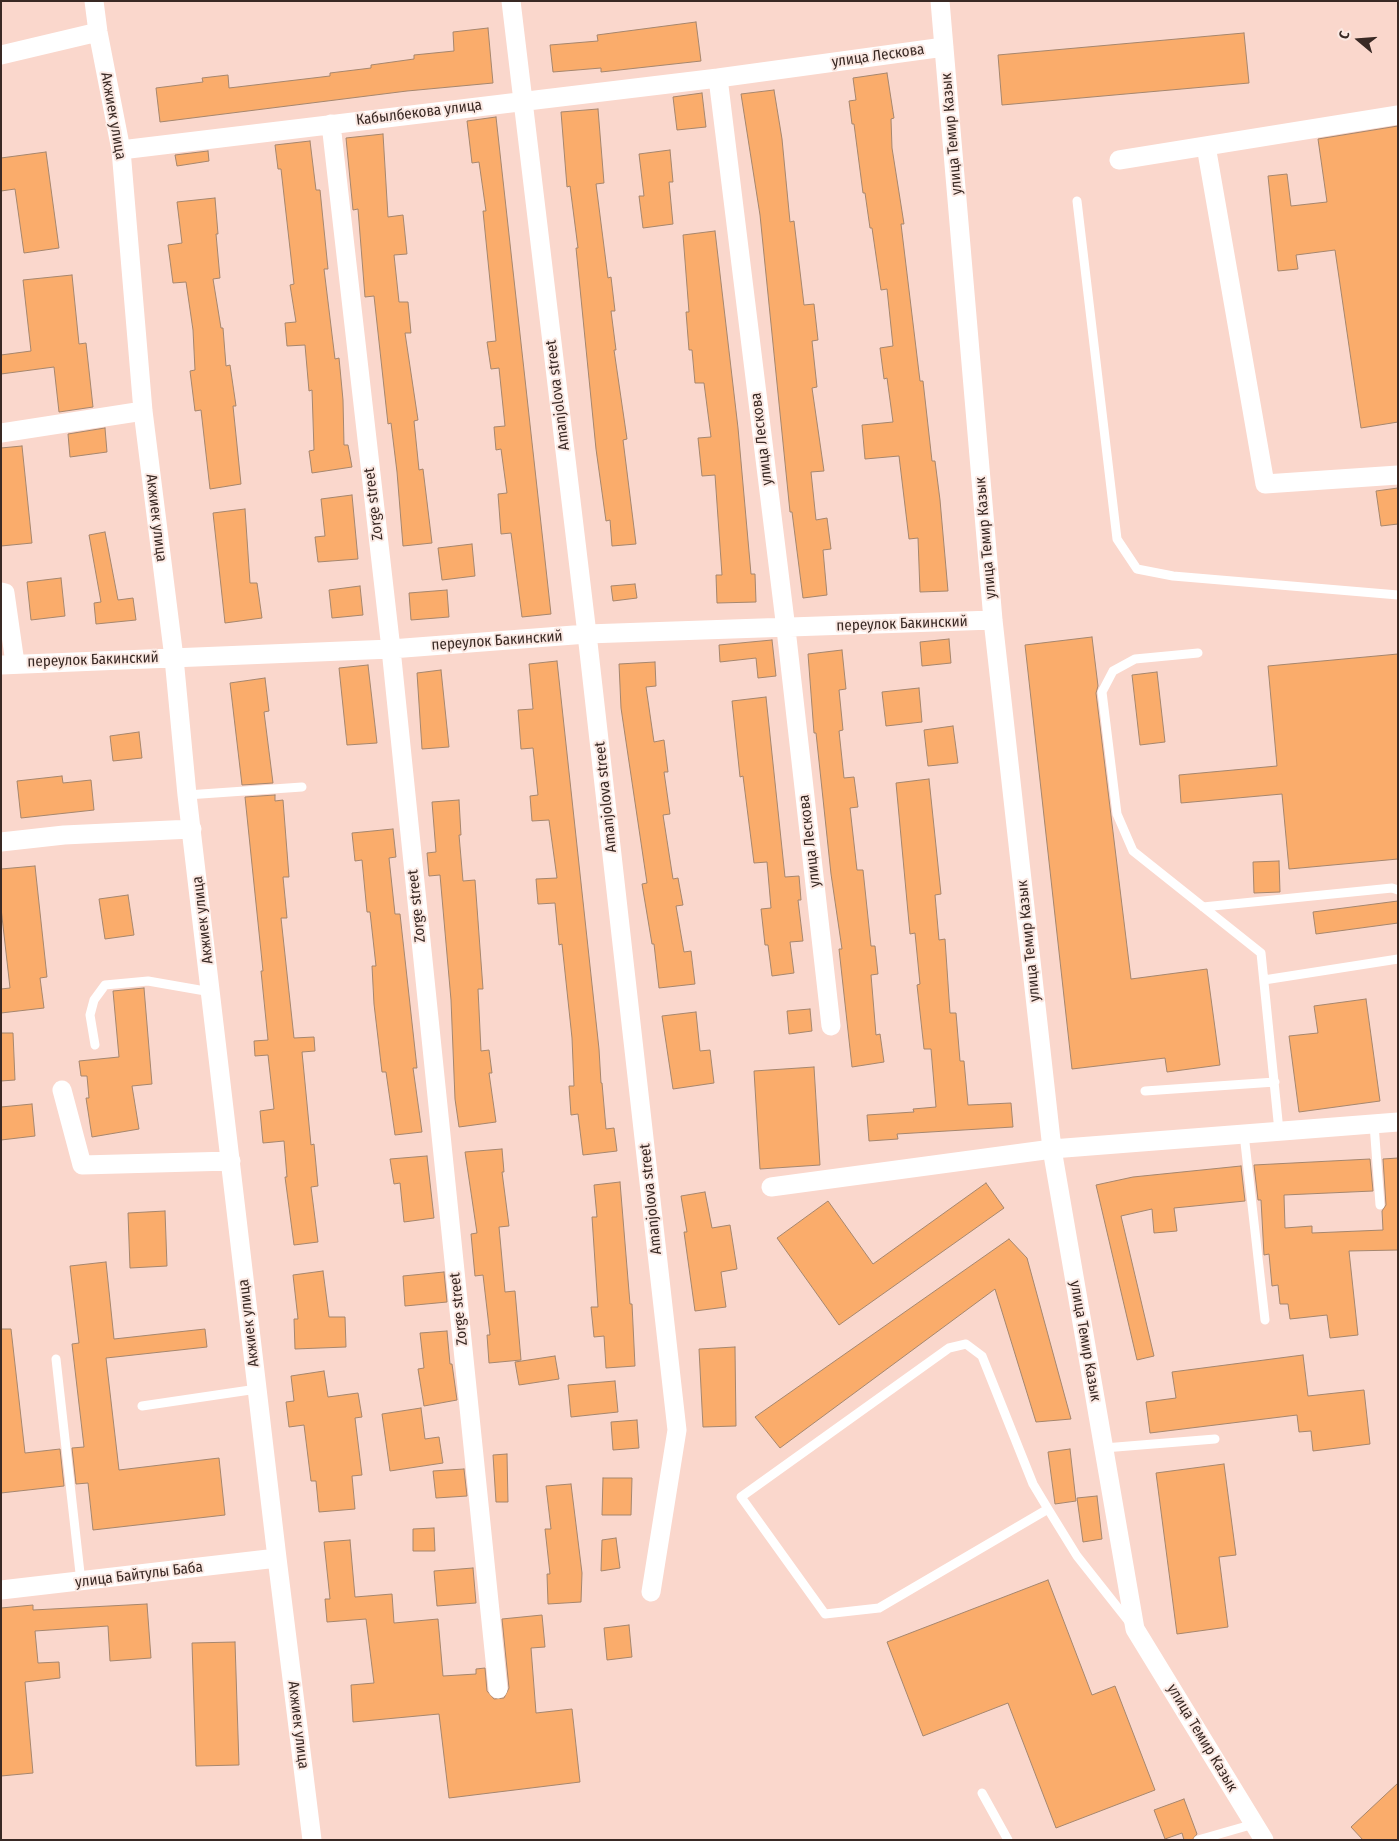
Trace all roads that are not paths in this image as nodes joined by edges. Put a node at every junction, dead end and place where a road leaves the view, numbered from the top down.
1 (94, 1) edge
2 (511, 1) edge
3 (940, 1) edge
4 (98, 32) junction
5 (944, 46) junction
6 (1, 55) edge
7 (718, 78) junction
8 (523, 100) junction
9 (1398, 115) edge
10 (331, 124) junction
11 (1206, 146) junction
12 (121, 150) junction
13 (1119, 160) dead end
14 (1078, 201) dead end
15 (143, 411) junction
16 (1, 433) edge
17 (1398, 475) edge
18 (1, 592) edge
19 (1398, 595) edge
20 (993, 620) junction
21 (786, 629) junction
22 (587, 634) junction
23 (390, 649) junction
24 (1198, 652) dead end
25 (174, 658) junction
26 (8, 664) edge
27 (302, 787) dead end
28 (187, 795) junction
29 (192, 829) junction
30 (1, 842) edge
31 (1398, 890) edge
32 (1203, 907) junction
33 (1398, 959) edge
34 (1264, 980) junction
35 (211, 992) junction
36 (831, 1026) dead end
37 (95, 1045) dead end
38 (1275, 1082) junction
39 (62, 1090) dead end
40 (1145, 1091) dead end
41 (1398, 1122) edge
42 (1374, 1124) junction
43 (1280, 1131) junction
44 (1244, 1134) junction
45 (1052, 1149) junction
46 (231, 1161) junction
47 (771, 1187) dead end
48 (1380, 1205) dead end
49 (1266, 1320) dead end
50 (56, 1359) dead end
51 (257, 1390) junction
52 (142, 1406) dead end
53 (1215, 1439) dead end
54 (1104, 1448) junction
55 (1048, 1509) junction
56 (277, 1558) junction
57 (81, 1582) junction
58 (1, 1590) edge
59 (652, 1592) dead end
60 (1135, 1630) junction
61 (498, 1689) dead end
62 (982, 1793) dead end
63 (1259, 1832) edge
64 (312, 1840) edge
65 (1008, 1840) edge
66 (1198, 1840) edge

1 - 4 street, Акжиек улица
2 - 8 street, Amanjolova street
3 - 5 street, улица Темир Казык
4 - 6 street
4 - 12 street, Акжиек улица
5 - 7 street, улица Лескова
5 - 20 street, улица Темир Казык
7 - 8 street, Кабылбекова улица
7 - 21 street, улица Лескова
8 - 10 street, Кабылбекова улица
8 - 22 street, Amanjolova street
9 - 11 street
10 - 12 street, Кабылбекова улица
10 - 23 street, Zorge street
11 - 13 street
11 - 17 street
12 - 15 street, Акжиек улица
14 - 19 lane
15 - 16 street
15 - 25 street, Акжиек улица
18 - 26 street
20 - 21 street, переулок Бакинский
20 - 45 street, улица Темир Казык
21 - 22 street, переулок Бакинский
21 - 36 street, улица Лескова
22 - 23 street, переулок Бакинский
22 - 59 street, Amanjolova street
23 - 25 street, переулок Бакинский
23 - 61 street, Zorge street
24 - 32 lane
25 - 26 street, переулок Бакинский
25 - 28 street, Акжиек улица
27 - 28 lane
28 - 29 street, Акжиек улица
29 - 30 street
29 - 35 street, Акжиек улица
31 - 32 lane
32 - 34 lane
33 - 34 lane
34 - 38 lane
35 - 37 lane
35 - 46 street, Акжиек улица
38 - 40 lane
38 - 43 lane
39 - 46 street
41 - 42 street
42 - 43 street
42 - 48 lane
43 - 44 street
44 - 45 street
44 - 49 lane
45 - 47 street
45 - 54 street, улица Темир Казык
46 - 51 street, Акжиек улица
50 - 57 lane
51 - 52 lane
51 - 56 street, Акжиек улица
53 - 54 lane
54 - 60 street, улица Темир Казык
55 - 55 lane
55 - 60 lane
56 - 57 street, улица Байтулы Баба
56 - 64 street, Акжиек улица
57 - 58 street, улица Байтулы Баба
60 - 63 street, улица Темир Казык
62 - 65 lane
63 - 66 lane

